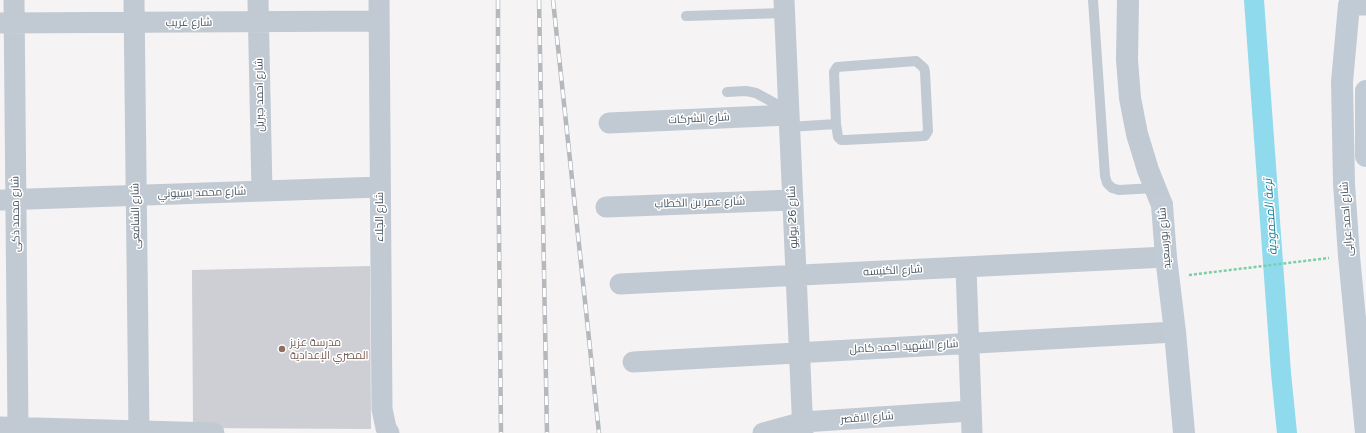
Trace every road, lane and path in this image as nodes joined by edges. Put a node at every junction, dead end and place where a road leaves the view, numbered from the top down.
1 (14, 0) edge
2 (134, 0) edge
3 (258, 0) edge
4 (379, 0) edge
5 (1093, 0) edge
6 (1128, 0) edge
7 (1358, 5) edge
8 (784, 7) edge
9 (686, 16) dead end
10 (379, 21) junction
11 (258, 22) junction
12 (7, 23) edge
13 (134, 23) junction
14 (1366, 91) edge
15 (727, 92) dead end
16 (789, 118) junction
17 (610, 123) dead end
18 (836, 124) junction
19 (1366, 156) edge
20 (380, 187) junction
21 (262, 191) junction
22 (136, 196) junction
23 (1159, 196) junction
24 (8, 200) edge
25 (793, 200) junction
26 (606, 207) dead end
27 (1349, 256) junction
28 (966, 268) junction
29 (1167, 268) junction
30 (795, 276) junction
31 (8, 277) edge
32 (620, 284) dead end
33 (1175, 332) junction
34 (968, 343) junction
35 (800, 352) junction
36 (633, 362) dead end
37 (971, 411) junction
38 (9, 428) edge
39 (803, 428) edge
40 (139, 431) junction
41 (214, 433) edge
42 (389, 433) edge
43 (764, 433) edge
44 (972, 433) edge
45 (1184, 433) edge
46 (1366, 433) edge

1 - 12 street, شارع محمد ذكى
2 - 13 street, شارع الشافعى
3 - 11 street, شارع احمد جبريل
4 - 10 street, شارع الجلاء
5 - 23 lane
6 - 23 street, شارع بورسعيد
7 - 27 main road, شارع احمد عرابى
8 - 9 lane
8 - 16 street, شارع 26 يوليو
10 - 11 street, شارع غريب
10 - 20 street, شارع الجلاء
11 - 13 street, شارع غريب
11 - 21 street, شارع احمد جبريل
12 - 13 street, شارع غريب
12 - 24 street, شارع محمد ذكى
13 - 22 street, شارع الشافعى
14 - 19 main road
15 - 16 lane
16 - 17 street, شارع الشركات
16 - 18 lane
16 - 25 street, شارع 26 يوليو
18 - 18 lane
20 - 21 street, شارع محمد بسيوني
20 - 42 street, شارع الجلاء
21 - 22 street, شارع محمد بسيوني
22 - 24 street, شارع محمد بسيوني
22 - 40 street, شارع الشافعى
23 - 29 main road, شارع بورسعيد
24 - 31 street, شارع محمد ذكى
25 - 26 street, شارع عمر بن الخطاب
25 - 30 street, شارع 26 يوليو
27 - 29 path
27 - 46 main road, شارع احمد عرابى
28 - 29 street, شارع الكنيسه
28 - 30 street, شارع الكنيسه
28 - 34 street
29 - 33 main road, شارع بورسعيد
30 - 32 street, شارع الكنيسه
30 - 35 street, شارع 26 يوليو
31 - 38 street, شارع محمد ذكى
33 - 34 street, شارع الشهيد احمد كامل
33 - 45 main road, شارع بورسعيد
34 - 35 street, شارع الشهيد احمد كامل
34 - 37 street
35 - 36 street, شارع الشهيد احمد كامل
35 - 39 street, شارع 26 يوليو
37 - 39 street, شارع الاقصر
37 - 44 street
38 - 40 street
39 - 43 street, شارع الاقصر
40 - 41 street

